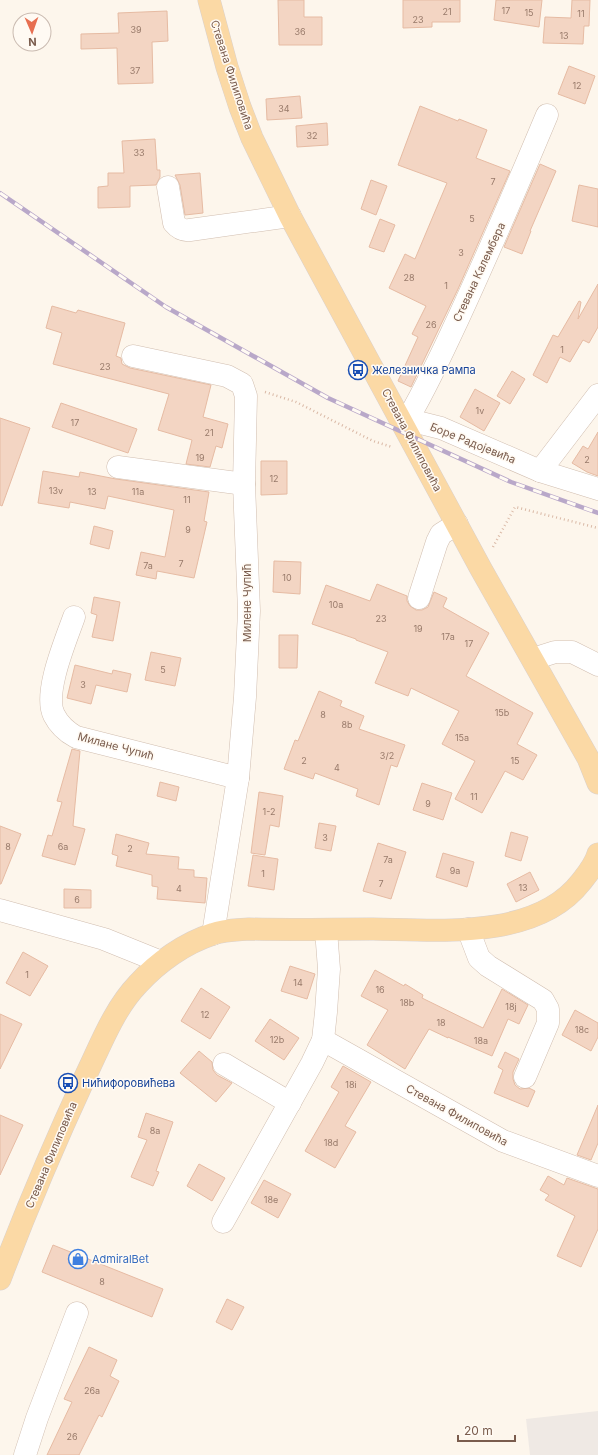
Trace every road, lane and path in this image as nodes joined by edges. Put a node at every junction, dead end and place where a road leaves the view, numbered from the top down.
1 (209, 0) edge
2 (547, 115) dead end
3 (168, 187) dead end
4 (290, 216) junction
5 (133, 356) dead end
6 (242, 384) junction
7 (598, 395) edge
8 (404, 425) junction
9 (418, 452) junction
10 (118, 468) dead end
11 (540, 471) junction
12 (244, 484) junction
13 (598, 489) edge
14 (457, 524) junction
15 (598, 528) edge
16 (482, 569) junction
17 (419, 598) dead end
18 (74, 617) dead end
19 (533, 659) junction
20 (598, 665) edge
21 (238, 778) junction
22 (598, 783) edge
23 (598, 854) edge
24 (0, 910) edge
25 (468, 929) junction
26 (326, 930) junction
27 (213, 934) junction
28 (161, 962) junction
29 (323, 1040) junction
30 (224, 1064) dead end
31 (525, 1078) dead end
32 (290, 1103) junction
33 (598, 1176) edge
34 (224, 1222) dead end
35 (6, 1248) edge
36 (0, 1279) edge
37 (77, 1313) dead end
38 (25, 1455) edge

1 - 4 main road, Стевана Филиповића
2 - 8 street, Стевана Калембера
3 - 4 street
4 - 8 main road, Стевана Филиповића
5 - 6 street
6 - 9 path
6 - 12 street, Милене Чупић
7 - 11 street
8 - 9 main road, Стевана Филиповића
8 - 11 street, Боре Радојевића
9 - 14 main road, Стевана Филиповића
10 - 12 street
11 - 13 street, Боре Радојевића
12 - 21 street, Милене Чупић
14 - 16 main road, Стевана Филиповића
14 - 17 street
15 - 16 path
16 - 19 main road, Стевана Филиповића
18 - 21 street, Милане Чупић
19 - 20 street
19 - 22 main road, Стевана Филиповића
21 - 27 street, Милене Чупић
23 - 25 main road, Стевана Филиповића
24 - 28 street
25 - 26 main road, Стевана Филиповића
25 - 31 street
26 - 27 main road, Стевана Филиповића
26 - 29 street
27 - 28 main road, Стевана Филиповића
28 - 35 main road, Стевана Филиповића
29 - 32 street
29 - 33 street, Стевана Филиповића
30 - 32 street
32 - 34 street
35 - 36 main road, Стевана Филиповића
37 - 38 street

